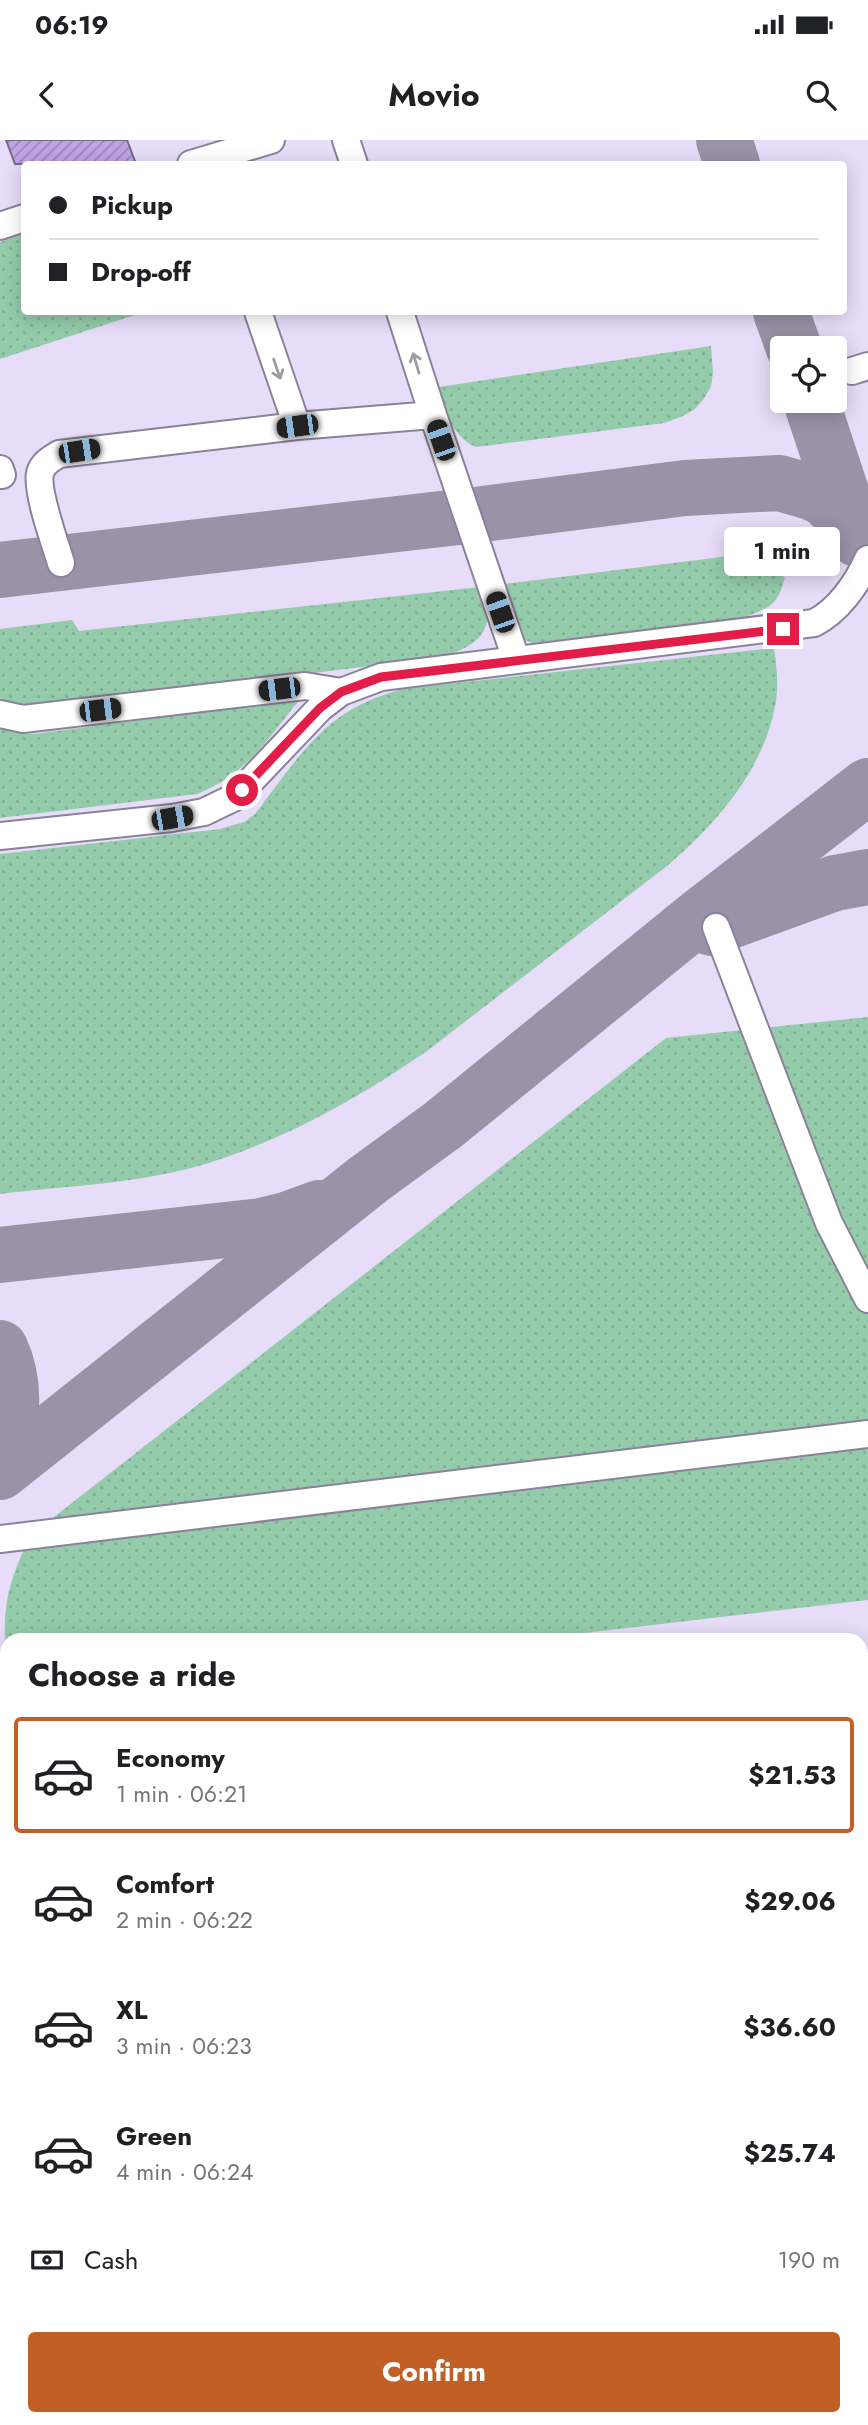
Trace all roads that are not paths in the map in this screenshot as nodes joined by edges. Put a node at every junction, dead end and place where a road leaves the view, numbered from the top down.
1 (271, 140) edge
2 (346, 140) edge
3 (237, 151) edge
4 (202, 161) edge
5 (353, 161) edge
6 (21, 219) edge
7 (0, 226) edge
8 (259, 315) edge
9 (401, 315) edge
10 (433, 415) junction
11 (297, 426) junction
12 (868, 559) edge
13 (61, 563) dead end
14 (516, 659) junction
15 (341, 692) junction
16 (0, 714) edge
17 (0, 836) edge
18 (716, 926) dead end
19 (868, 1299) edge
20 (868, 1434) edge
21 (0, 1539) edge

1 - 3 lane
2 - 5 lane
3 - 4 lane
6 - 7 lane
8 -> 11 lane
10 -> 9 lane
10 - 11 lane
10 - 14 lane
11 - 13 lane
12 - 14 lane
14 - 15 lane
15 - 16 lane
15 - 17 lane
18 - 19 lane
20 - 21 lane

